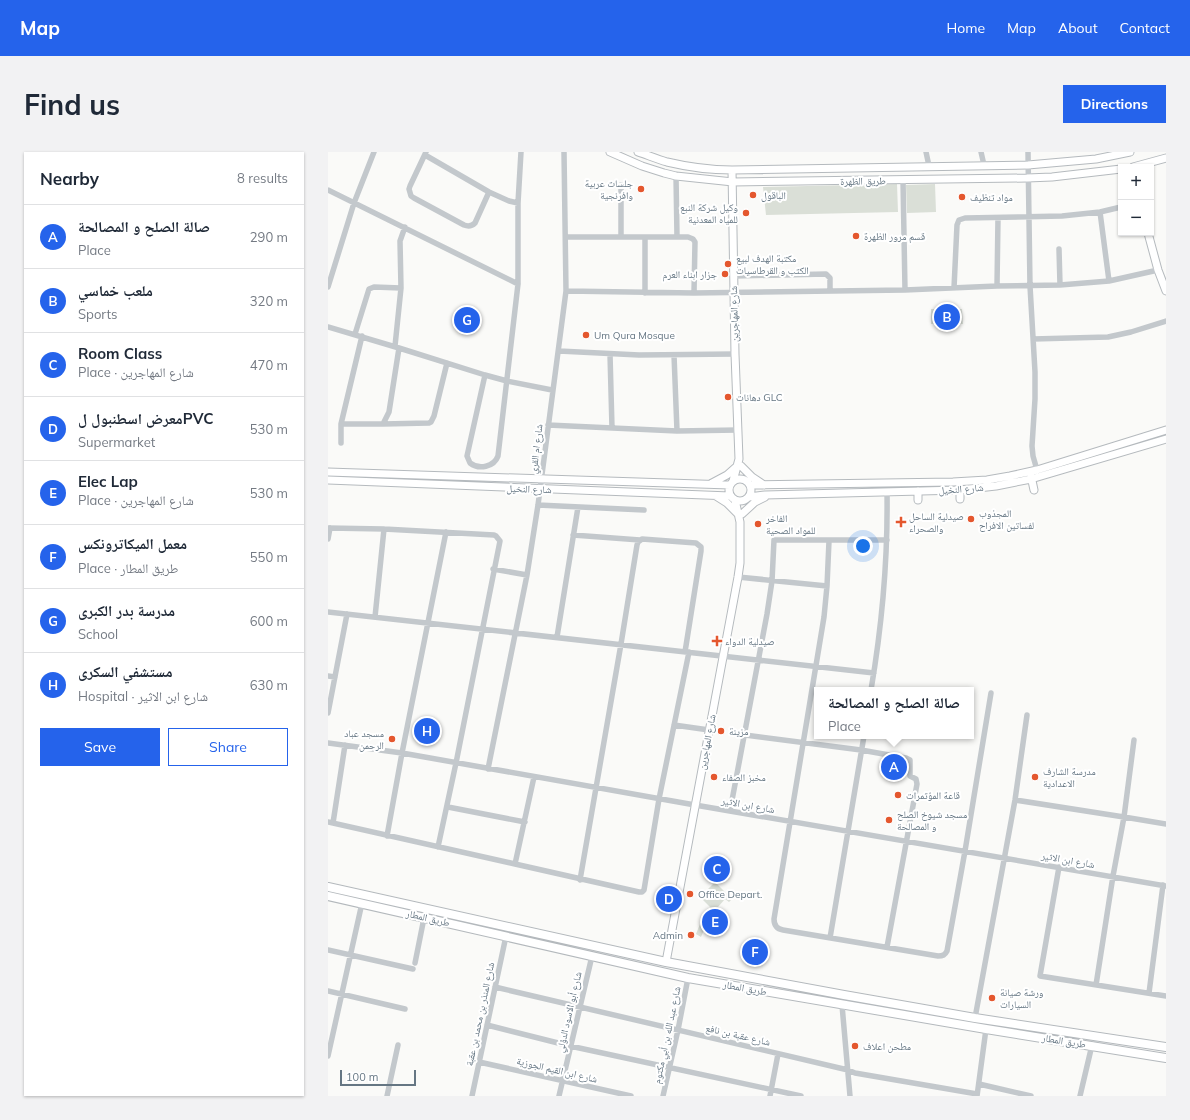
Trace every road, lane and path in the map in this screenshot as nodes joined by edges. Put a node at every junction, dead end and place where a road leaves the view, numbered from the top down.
1 (374, 152) edge
2 (521, 152) edge
3 (564, 152) edge
4 (610, 152) edge
5 (638, 152) edge
6 (926, 152) edge
7 (981, 152) edge
8 (1028, 152) edge
9 (1130, 152) edge
10 (425, 153) edge
11 (1095, 155) edge
12 (1166, 158) edge
13 (1144, 164) edge
14 (984, 165) junction
15 (1028, 165) junction
16 (929, 166) junction
17 (1118, 169) edge
18 (732, 170) junction
19 (676, 176) junction
20 (1028, 178) junction
21 (903, 180) junction
22 (733, 182) junction
23 (621, 185) dead end
24 (328, 190) edge
25 (489, 192) junction
26 (354, 203) junction
27 (518, 204) junction
28 (1118, 208) edge
29 (1100, 212) junction
30 (1029, 217) junction
31 (998, 218) junction
32 (404, 227) junction
33 (1149, 236) edge
34 (566, 237) junction
35 (621, 237) junction
36 (645, 237) junction
37 (677, 237) junction
38 (1059, 249) dead end
39 (331, 266) edge
40 (1158, 270) junction
41 (734, 276) junction
42 (1109, 281) junction
43 (518, 284) junction
44 (1060, 285) junction
45 (997, 286) junction
46 (1030, 286) junction
47 (328, 287) edge
48 (401, 288) junction
49 (954, 288) junction
50 (905, 290) junction
51 (566, 291) junction
52 (830, 291) junction
53 (1166, 291) edge
54 (734, 292) junction
55 (645, 293) junction
56 (694, 293) junction
57 (1166, 321) edge
58 (328, 327) edge
59 (355, 334) junction
60 (362, 336) junction
61 (1033, 338) junction
62 (397, 347) junction
63 (559, 351) junction
64 (610, 354) junction
65 (734, 354) junction
66 (674, 355) junction
67 (447, 363) junction
68 (485, 375) junction
69 (507, 381) junction
70 (552, 390) junction
71 (341, 424) junction
72 (383, 424) junction
73 (548, 425) junction
74 (612, 428) junction
75 (738, 430) junction
76 (677, 431) junction
77 (1163, 431) edge
78 (1164, 440) edge
79 (341, 443) dead end
80 (739, 464) junction
81 (328, 472) edge
82 (1033, 473) junction
83 (328, 480) edge
84 (541, 480) junction
85 (731, 483) junction
86 (748, 483) junction
87 (710, 484) junction
88 (766, 486) junction
89 (540, 489) junction
90 (960, 490) junction
91 (1034, 490) dead end
92 (918, 491) junction
93 (887, 492) junction
94 (715, 495) junction
95 (771, 495) junction
96 (732, 498) junction
97 (747, 499) junction
98 (960, 499) dead end
99 (918, 500) dead end
100 (538, 504) junction
101 (578, 507) junction
102 (644, 510) dead end
103 (740, 514) junction
104 (329, 528) edge
105 (384, 528) junction
106 (446, 532) junction
107 (573, 535) junction
108 (328, 539) edge
109 (640, 540) junction
110 (887, 540) junction
111 (830, 541) junction
112 (493, 569) junction
113 (527, 575) junction
114 (738, 577) junction
115 (772, 581) junction
116 (827, 586) junction
117 (328, 612) edge
118 (347, 614) junction
119 (375, 617) junction
120 (428, 623) junction
121 (482, 629) junction
122 (515, 633) junction
123 (557, 637) junction
124 (621, 644) junction
125 (687, 652) junction
126 (723, 656) junction
127 (758, 660) junction
128 (815, 667) junction
129 (874, 673) junction
130 (328, 676) edge
131 (335, 677) junction
132 (872, 687) edge
133 (991, 693) dead end
134 (328, 713) edge
135 (1027, 715) dead end
136 (674, 725) junction
137 (709, 730) junction
138 (744, 735) junction
139 (863, 739) edge
140 (1134, 740) dead end
141 (803, 742) junction
142 (328, 743) edge
143 (345, 745) junction
144 (861, 750) junction
145 (402, 753) junction
146 (456, 763) junction
147 (488, 769) junction
148 (534, 777) junction
149 (596, 788) junction
150 (659, 799) junction
151 (1015, 800) junction
152 (695, 806) junction
153 (448, 807) junction
154 (730, 811) junction
155 (1124, 817) junction
156 (331, 822) edge
157 (525, 822) junction
158 (790, 822) junction
159 (1166, 824) edge
160 (848, 831) junction
161 (387, 836) junction
162 (907, 842) junction
163 (438, 847) junction
164 (965, 851) junction
165 (1005, 858) junction
166 (515, 864) junction
167 (1059, 867) junction
168 (1113, 876) junction
169 (580, 880) junction
170 (1164, 885) edge
171 (328, 887) edge
172 (328, 896) edge
173 (362, 903) junction
174 (424, 918) junction
175 (506, 936) junction
176 (830, 938) junction
177 (887, 947) junction
178 (328, 950) edge
179 (351, 955) junction
180 (592, 956) junction
181 (666, 962) junction
182 (415, 963) dead end
183 (413, 969) dead end
184 (688, 978) junction
185 (1096, 985) junction
186 (495, 987) junction
187 (328, 991) edge
188 (1149, 993) junction
189 (342, 994) junction
190 (1166, 996) edge
191 (842, 1005) junction
192 (580, 1007) junction
193 (405, 1009) dead end
194 (975, 1018) junction
195 (487, 1025) junction
196 (986, 1029) junction
197 (678, 1030) junction
198 (331, 1032) edge
199 (398, 1045) dead end
200 (1092, 1045) junction
201 (570, 1046) junction
202 (1166, 1047) edge
203 (778, 1054) junction
204 (328, 1056) edge
205 (1166, 1058) edge
206 (479, 1062) junction
207 (670, 1068) junction
208 (848, 1070) junction
209 (562, 1081) junction
210 (979, 1084) junction
211 (770, 1093) edge
212 (977, 1095) edge
213 (387, 1096) edge
214 (472, 1096) edge
215 (559, 1096) edge
216 (631, 1096) edge
217 (664, 1096) edge
218 (801, 1096) edge
219 (850, 1096) edge
220 (1031, 1096) edge
221 (1080, 1096) edge

1 - 26 street
2 - 27 street
3 - 34 street, شارع ام القري
4 - 19 main road, طريق الظهرة
5 - 18 main road, طريق الظهرة
6 - 16 street
7 - 14 street
8 - 15 street
9 - 11 main road, طريق الظهرة
10 - 25 street
10 - 25 street
11 - 15 main road, طريق الظهرة
12 - 13 main road
14 - 15 main road, طريق الظهرة
14 - 16 main road, طريق الظهرة
15 - 20 street
16 - 18 main road, طريق الظهرة
17 - 20 main road, طريق الظهرة
18 - 22 main road, شارع المهاجرين
19 - 22 main road, طريق الظهرة
19 - 37 street
20 - 21 main road, طريق الظهرة
20 - 30 street
21 - 22 main road, طريق الظهرة
21 - 50 street
22 - 41 main road, شارع المهاجرين
23 - 35 street
24 - 26 street
25 - 27 street
26 - 32 street
26 - 39 street
27 - 43 street
28 - 29 street
29 - 30 street
29 - 42 street
30 - 31 street
30 - 46 street
31 - 45 street
31 - 49 street
32 - 43 street
32 - 48 street
33 - 40 main road
34 - 35 street
34 - 51 street, شارع ام القري
35 - 36 street
36 - 37 street
36 - 55 street
37 - 56 street
38 - 44 street
39 - 47 street
40 - 42 street
40 - 53 main road
41 - 52 street
41 - 54 main road, شارع المهاجرين
42 - 44 street
43 - 69 street
44 - 46 street
45 - 46 street
45 - 49 street
46 - 61 street
48 - 59 street
48 - 62 street
49 - 50 street
50 - 52 street
51 - 55 street
51 - 63 street, شارع ام القري
52 - 54 street
54 - 56 street
54 - 65 main road, شارع المهاجرين
55 - 56 street
57 - 61 street
58 - 59 street
59 - 60 street
60 - 62 street
60 - 71 street
61 - 82 street
62 - 67 street
62 - 72 street
63 - 64 street
63 - 70 street, شارع ام القري
64 - 66 street
64 - 74 street
65 - 66 street
65 - 75 main road, شارع المهاجرين
66 - 76 street
67 - 68 street
67 - 72 street
68 - 69 street
68 - 69 street
69 - 70 street
70 - 73 street, شارع ام القري
71 - 72 street
71 - 79 street
73 - 74 street
73 - 84 street, شارع ام القري
74 - 76 street
75 - 76 street
75 - 80 main road, شارع المهاجرين
77 - 78 main road
77 - 82 main road, شارع النخيل
78 - 82 main road, شارع النخيل
80 - 85 main road, شارع المهاجرين
80 - 86 main road, شارع المهاجرين
80 - 87 main road
80 - 88 main road
81 - 84 main road, شارع النخيل
82 - 88 main road, شارع النخيل
82 - 90 main road, شارع النخيل
82 - 91 main road
83 - 89 main road, شارع النخيل
84 - 87 main road, شارع النخيل
84 - 89 street, شارع ام القري
85 - 86 main road
85 - 87 main road, شارع النخيل
85 - 96 main road
86 - 88 main road, شارع النخيل
86 - 97 main road
89 - 94 main road, شارع النخيل
89 - 100 street, شارع ام القري
90 - 92 main road, شارع النخيل
90 - 98 main road
92 - 93 main road, شارع النخيل
92 - 99 main road
93 - 95 main road, شارع النخيل
93 - 110 street
94 - 96 main road, شارع النخيل
94 - 103 main road
95 - 97 main road, شارع النخيل
95 - 103 main road
96 - 97 main road
96 - 103 main road, شارع المهاجرين
97 - 103 main road, شارع المهاجرين
100 - 101 street
100 - 113 street, شارع ام القري
101 - 102 street
101 - 107 street
103 - 114 main road, شارع المهاجرين
104 - 105 street
104 - 108 street
105 - 106 street
105 - 119 street
106 - 112 street
106 - 120 street
107 - 109 street
107 - 123 street
109 - 124 street
109 - 125 street
110 - 111 street
110 - 129 street
111 - 115 street
111 - 116 street
112 - 113 street
112 - 121 street
113 - 122 street, شارع ام القري
114 - 115 street
114 - 126 main road, شارع المهاجرين
115 - 116 street
115 - 127 street
116 - 128 street
117 - 118 street
118 - 119 street
118 - 131 street
119 - 120 street
120 - 121 street
120 - 145 street
121 - 122 street
121 - 146 street
122 - 123 street
122 - 147 street, شارع ام القري
123 - 124 street
124 - 125 street
124 - 149 street
125 - 126 street
125 - 136 street
126 - 127 street
126 - 137 main road, شارع المهاجرين
127 - 128 street
127 - 138 street
128 - 129 street
128 - 141 street
129 - 132 street
130 - 131 street
131 - 134 street
133 - 164 street
135 - 151 street
136 - 137 street
136 - 150 street
137 - 152 main road, شارع المهاجرين
138 - 141 street
138 - 154 street
139 - 144 street
140 - 155 street
141 - 144 street
141 - 158 street
142 - 143 street, شارع ابن الاثير
143 - 145 street, شارع ابن الاثير
143 - 156 street
144 - 160 street
144 - 162 street
145 - 146 street, شارع ابن الاثير
145 - 161 street
146 - 147 street, شارع ابن الاثير
146 - 153 street
147 - 148 street, شارع ابن الاثير
148 - 149 street, شارع ابن الاثير
148 - 157 street
149 - 150 street, شارع ابن الاثير
149 - 169 street
150 - 152 street, شارع ابن الاثير
150 - 169 street
151 - 155 street
151 - 165 street
152 - 154 street, شارع ابن الاثير
152 - 181 main road, شارع المهاجرين
153 - 157 street
153 - 163 street
154 - 158 street, شارع ابن الاثير
155 - 159 street
155 - 168 street
156 - 161 street
157 - 166 street
158 - 160 street, شارع ابن الاثير
158 - 176 street
160 - 162 street, شارع ابن الاثير
160 - 176 street
161 - 163 street
162 - 164 street, شارع ابن الاثير
162 - 177 street
163 - 166 street
164 - 165 street, شارع ابن الاثير
164 - 177 street
165 - 167 street, شارع ابن الاثير
165 - 194 street
166 - 169 street
167 - 168 street, شارع ابن الاثير
167 - 185 street
168 - 170 street, شارع ابن الاثير
168 - 185 street
170 - 188 street
171 - 181 highway, طريق المطار
172 - 173 highway, طريق المطار
173 - 174 highway, طريق المطار
173 - 179 street
174 - 175 highway, طريق المطار
174 - 182 street
175 - 180 highway, طريق المطار
175 - 186 street, شارع المنذر بن محمد بن عقبة
176 - 177 street
178 - 179 street
179 - 183 street
179 - 189 street
180 - 184 highway, طريق المطار
180 - 192 street, شارع أبو الاسود الدؤلي
181 - 194 highway, طريق المطار
184 - 191 highway, طريق المطار
184 - 197 street, شارع عبد الله بن أبي مكتوم
185 - 188 street
186 - 192 street, شارع عقبة بن نافع
186 - 195 street, شارع المنذر بن محمد بن عقبة
187 - 189 street
188 - 190 street
189 - 193 street
189 - 198 street
191 - 196 highway, طريق المطار
191 - 208 street
192 - 197 street, شارع عقبة بن نافع
192 - 201 street, شارع أبو الاسود الدؤلي
194 - 202 highway, طريق المطار
195 - 201 street
195 - 206 street, شارع المنذر بن محمد بن عقبة
196 - 200 highway, طريق المطار
196 - 210 street
197 - 203 street, شارع عقبة بن نافع
197 - 207 street, شارع عبد الله بن أبي مكتوم
198 - 204 street
199 - 213 street
200 - 205 highway, طريق المطار
200 - 221 street
201 - 207 street
201 - 209 street, شارع أبو الاسود الدؤلي
203 - 208 street, شارع عقبة بن نافع
203 - 211 street
206 - 209 street, شارع ابن القيم الجوزية
206 - 214 street, شارع المنذر بن محمد بن عقبة
207 - 211 street
207 - 217 street, شارع عبد الله بن أبي مكتوم
208 - 212 street, شارع عقبة بن نافع
208 - 219 street
209 - 215 street, شارع أبو الاسود الدؤلي
209 - 216 street, شارع ابن القيم الجوزية
210 - 212 street
210 - 220 street
211 - 218 street

